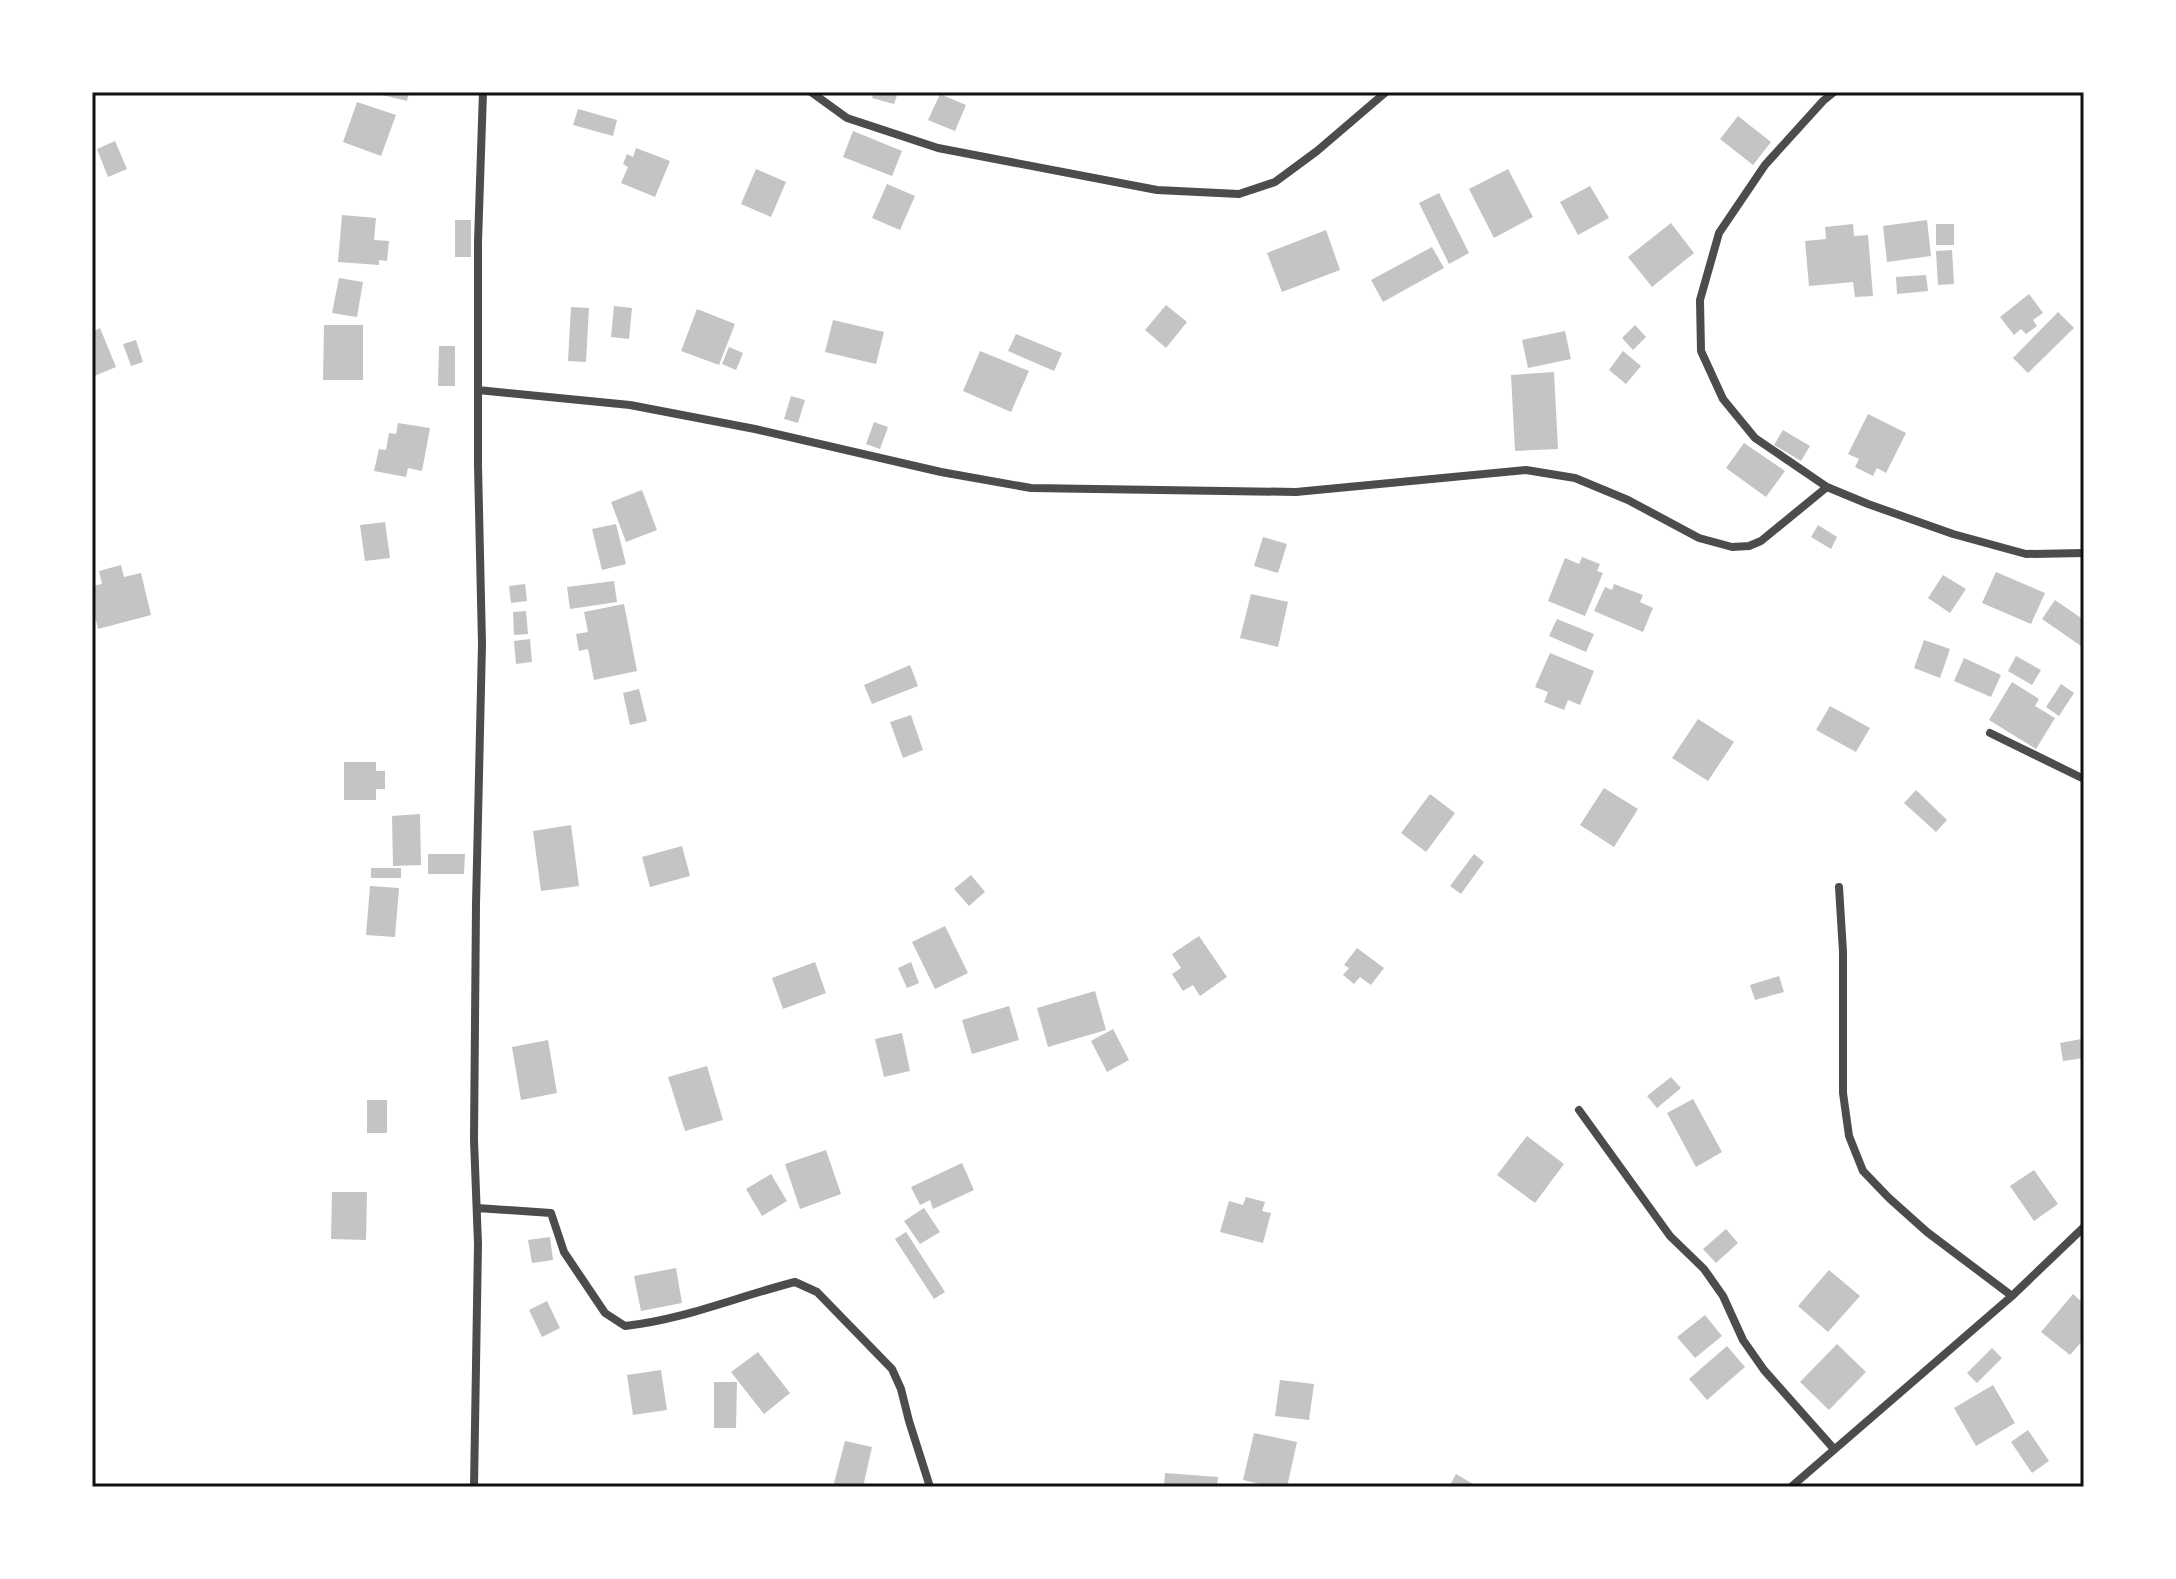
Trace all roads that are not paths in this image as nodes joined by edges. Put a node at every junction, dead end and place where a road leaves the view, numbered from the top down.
1 (483, 92) edge
2 (811, 92) edge
3 (1386, 92) edge
4 (1834, 92) edge
5 (478, 390) junction
6 (1827, 487) junction
7 (2084, 553) edge
8 (1990, 733) dead end
9 (2084, 779) edge
10 (1839, 887) dead end
11 (1579, 1110) dead end
12 (477, 1208) junction
13 (2084, 1227) edge
14 (2012, 1296) junction
15 (1834, 1449) junction
16 (474, 1487) edge
17 (930, 1487) edge
18 (1791, 1487) edge

1 - 5 street
2 - 3 street
4 - 6 street
5 - 6 street
5 - 12 street
6 - 7 street
8 - 9 street
10 - 14 street
11 - 15 street
12 - 16 street
12 - 17 street
13 - 14 street
14 - 15 street
15 - 18 street

